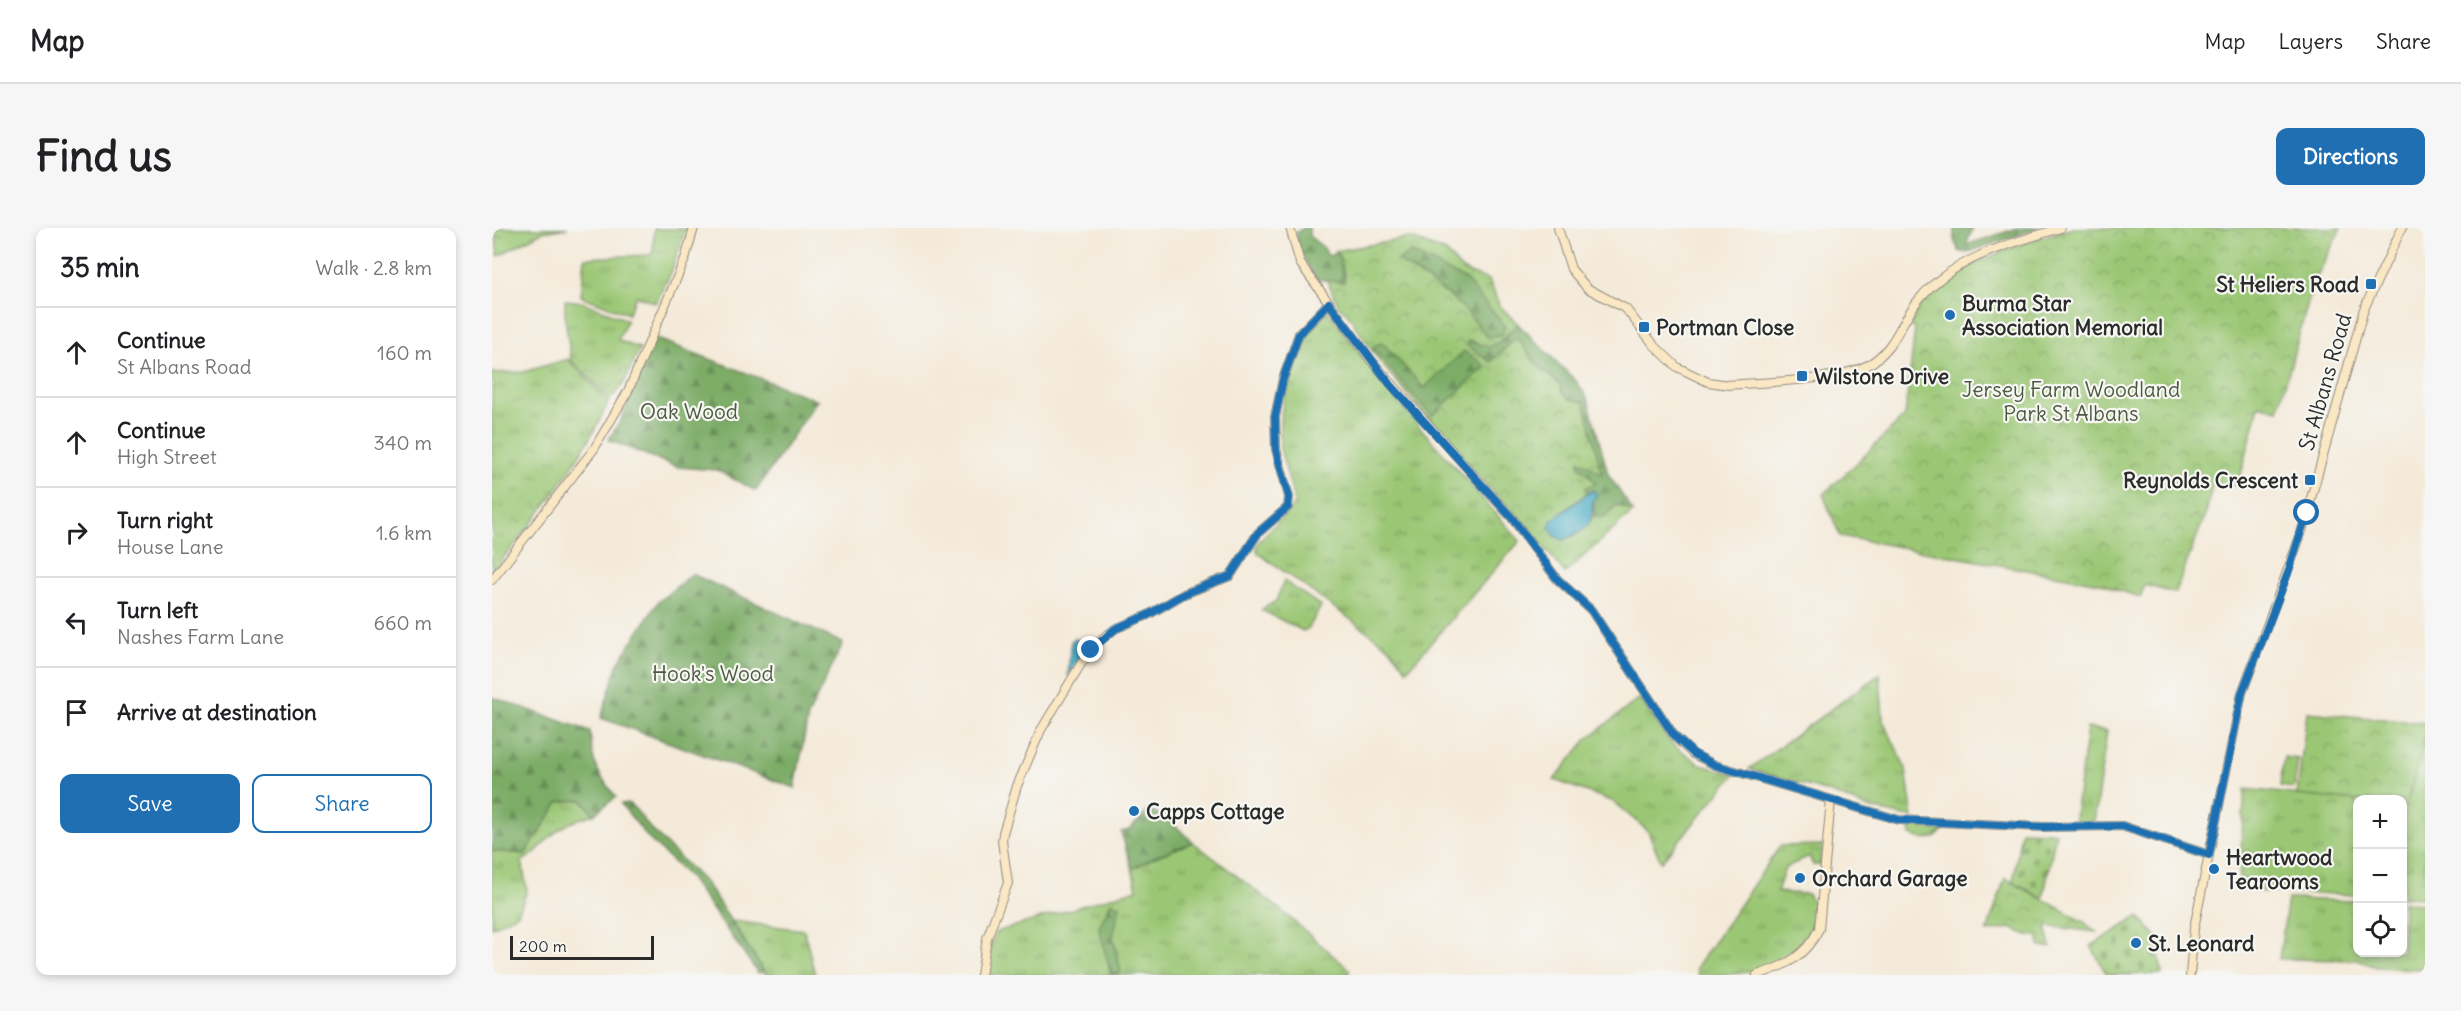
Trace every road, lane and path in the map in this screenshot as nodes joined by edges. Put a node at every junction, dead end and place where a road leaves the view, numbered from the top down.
1 (694, 228) edge
2 (1290, 228) edge
3 (1558, 228) edge
4 (2061, 228) edge
5 (2402, 228) edge
6 (1329, 303) junction
7 (492, 580) edge
8 (1831, 800) junction
9 (2209, 855) junction
10 (981, 975) edge
11 (1756, 975) edge
12 (2190, 975) edge

1 - 7 street
2 - 6 street
3 - 4 street
5 - 9 street, St Albans Road
6 - 8 street
6 - 10 street
8 - 9 street
8 - 11 street
9 - 12 street, St Albans Road

